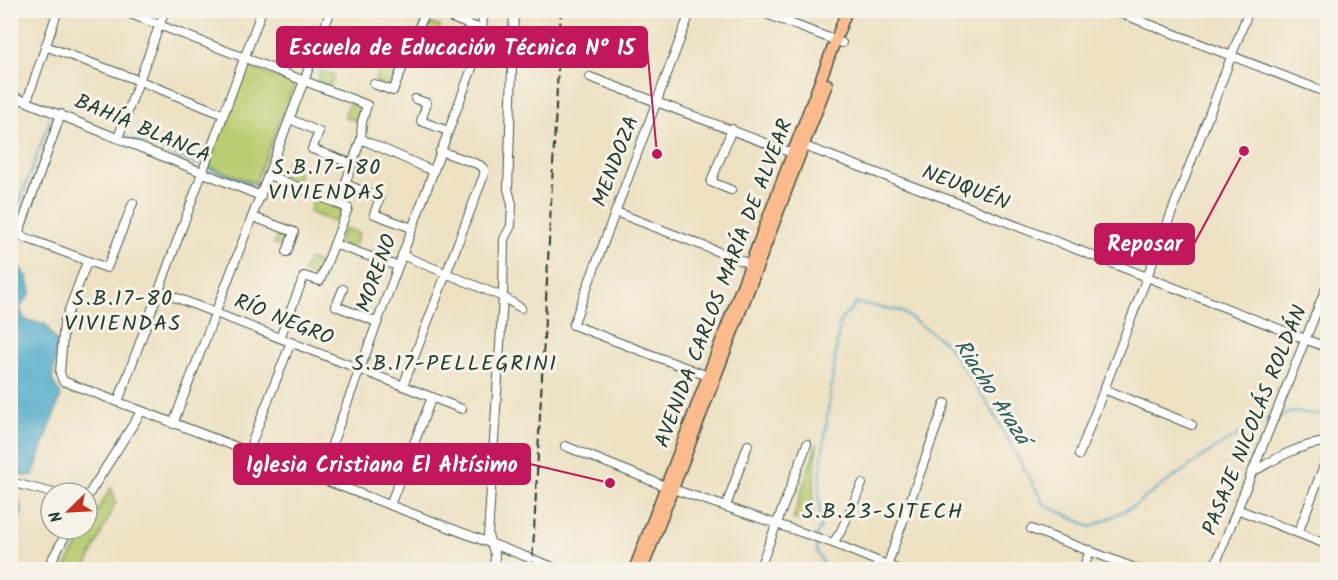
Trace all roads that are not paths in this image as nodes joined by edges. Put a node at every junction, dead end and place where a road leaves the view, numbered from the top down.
1 (58, 10) edge
2 (120, 10) edge
3 (165, 10) edge
4 (262, 10) edge
5 (331, 10) edge
6 (426, 10) edge
7 (431, 10) edge
8 (483, 10) edge
9 (513, 10) edge
10 (691, 10) edge
11 (756, 10) edge
12 (847, 10) edge
13 (855, 10) edge
14 (1112, 10) edge
15 (1249, 10) edge
16 (159, 26) junction
17 (483, 30) junction
18 (838, 42) junction
19 (45, 46) junction
20 (1231, 57) junction
21 (244, 58) junction
22 (590, 77) dead end
23 (140, 81) junction
24 (304, 82) junction
25 (374, 84) dead end
26 (1328, 93) edge
27 (10, 95) edge
28 (415, 99) dead end
29 (27, 101) junction
30 (657, 101) junction
31 (61, 114) junction
32 (222, 114) junction
33 (290, 119) junction
34 (732, 129) junction
35 (448, 131) junction
36 (118, 138) junction
37 (361, 139) junction
38 (804, 146) junction
39 (440, 151) junction
40 (792, 153) junction
41 (353, 164) junction
42 (433, 171) junction
43 (201, 172) junction
44 (268, 175) junction
45 (345, 184) junction
46 (731, 190) dead end
47 (261, 196) junction
48 (133, 203) dead end
49 (338, 204) junction
50 (616, 212) junction
51 (253, 217) junction
52 (412, 228) junction
53 (334, 244) junction
54 (288, 252) dead end
55 (402, 255) junction
56 (87, 262) junction
57 (754, 265) junction
58 (397, 266) junction
59 (446, 274) junction
60 (1147, 276) junction
61 (1328, 283) edge
62 (343, 289) dead end
63 (159, 291) junction
64 (502, 297) junction
65 (521, 308) dead end
66 (216, 312) junction
67 (377, 322) junction
68 (280, 338) junction
69 (1306, 339) junction
70 (291, 342) junction
71 (1328, 348) edge
72 (360, 369) junction
73 (712, 378) junction
74 (403, 386) junction
75 (1104, 389) junction
76 (432, 397) junction
77 (118, 402) junction
78 (945, 403) dead end
79 (462, 409) dead end
80 (141, 412) junction
81 (173, 424) junction
82 (1192, 425) dead end
83 (1328, 442) edge
84 (1264, 443) junction
85 (807, 444) dead end
86 (748, 445) dead end
87 (565, 446) dead end
88 (249, 452) junction
89 (1079, 455) dead end
90 (1328, 455) edge
91 (1277, 459) junction
92 (1250, 473) junction
93 (319, 478) junction
94 (97, 481) edge
95 (10, 482) edge
96 (862, 484) dead end
97 (670, 488) junction
98 (39, 489) edge
99 (390, 505) junction
100 (726, 506) junction
101 (1237, 509) junction
102 (776, 524) junction
103 (1031, 529) dead end
104 (1298, 533) junction
105 (62, 541) edge
106 (491, 543) junction
107 (833, 543) junction
108 (1328, 545) edge
109 (1090, 550) junction
110 (887, 567) edge
111 (558, 569) edge
112 (46, 570) edge
113 (494, 570) edge
114 (634, 570) edge
115 (642, 570) edge
116 (759, 570) edge
117 (899, 570) edge
118 (1083, 570) edge
119 (1140, 570) edge
120 (1213, 570) edge

1 - 19 street
2 - 16 street
3 - 16 street
4 - 21 street
5 - 24 street
6 - 25 street
7 - 17 street
8 - 17 street, MORENO
9 - 64 street
10 - 30 street, MENDOZA
11 - 18 street
12 - 18 main road, AVENIDA CARLOS MARÍA DE ALVEAR
13 - 18 main road, AVENIDA CARLOS MARÍA DE ALVEAR
14 - 20 street
15 - 20 street
16 - 21 street
16 - 23 street
17 - 35 street, MORENO
18 - 38 main road, AVENIDA CARLOS MARÍA DE ALVEAR
18 - 40 main road, AVENIDA CARLOS MARÍA DE ALVEAR
19 - 23 street
19 - 29 street
20 - 26 street
20 - 60 street
21 - 24 street
21 - 32 street
22 - 30 street
23 - 32 street
23 - 36 street
24 - 33 street
24 - 37 street
27 - 29 street, BAHÍA BLANCA
28 - 35 street
29 - 31 street, BAHÍA BLANCA
30 - 34 street
30 - 50 street, MENDOZA
31 - 36 street, BAHÍA BLANCA
31 - 56 street
32 - 43 street
33 - 41 street
33 - 44 street
34 - 40 street
34 - 46 street
35 - 39 street, MORENO
36 - 43 street, BAHÍA BLANCA
37 - 41 street
37 - 42 street
38 - 40 street
38 - 57 main road, AVENIDA CARLOS MARÍA DE ALVEAR
38 - 60 street, NEUQUÉN
39 - 42 street, MORENO
39 - 59 street
40 - 57 main road, AVENIDA CARLOS MARÍA DE ALVEAR
41 - 45 street
42 - 52 street, MORENO
43 - 47 street, BAHÍA BLANCA
43 - 63 street
44 - 47 street
44 - 49 street
45 - 49 street
45 - 52 street
47 - 51 street
48 - 56 street
49 - 53 street
50 - 57 street
50 - 73 street, MENDOZA
51 - 54 street
51 - 66 street
52 - 55 street, MORENO
53 - 58 street
53 - 68 street
55 - 58 street, MORENO
55 - 59 street
56 - 77 street
57 - 73 main road, AVENIDA CARLOS MARÍA DE ALVEAR
58 - 67 street, MORENO
59 - 64 street
59 - 74 street
60 - 69 street, NEUQUÉN
60 - 75 street
61 - 69 street, PASAJE NICOLÁS ROLDÁN
62 - 67 street
63 - 66 street, RÍO NEGRO
63 - 77 street
64 - 65 street
64 - 106 street
66 - 68 street, RÍO NEGRO
66 - 81 street
67 - 72 street, MORENO
68 - 70 street, RÍO NEGRO
69 - 71 street, NEUQUÉN
69 - 84 street, PASAJE NICOLÁS ROLDÁN
70 - 72 street, RÍO NEGRO
70 - 88 street
72 - 74 street, RÍO NEGRO
72 - 93 street, MORENO
73 - 97 main road, AVENIDA CARLOS MARÍA DE ALVEAR
74 - 76 street, RÍO NEGRO
75 - 82 street
75 - 89 street
76 - 79 street, RÍO NEGRO
76 - 99 street
77 - 80 street
78 - 110 street
80 - 81 street
80 - 94 street
81 - 88 street
83 - 91 street
84 - 91 street
84 - 92 street, PASAJE NICOLÁS ROLDÁN
85 - 102 street
86 - 100 street
87 - 97 street
88 - 93 street
90 - 104 street
91 - 92 street
92 - 101 street, PASAJE NICOLÁS ROLDÁN
93 - 99 street
95 - 98 street
96 - 107 street
97 - 100 street
97 - 114 main road, AVENIDA CARLOS MARÍA DE ALVEAR
97 - 115 main road, AVENIDA CARLOS MARÍA DE ALVEAR
99 - 106 street
100 - 102 street
101 - 104 street
101 - 120 street, PASAJE NICOLÁS ROLDÁN
102 - 107 street
102 - 116 street
103 - 109 street
104 - 108 street
105 - 112 street
106 - 111 street
106 - 113 street
107 - 110 street
109 - 118 street
109 - 119 street
110 - 117 street

